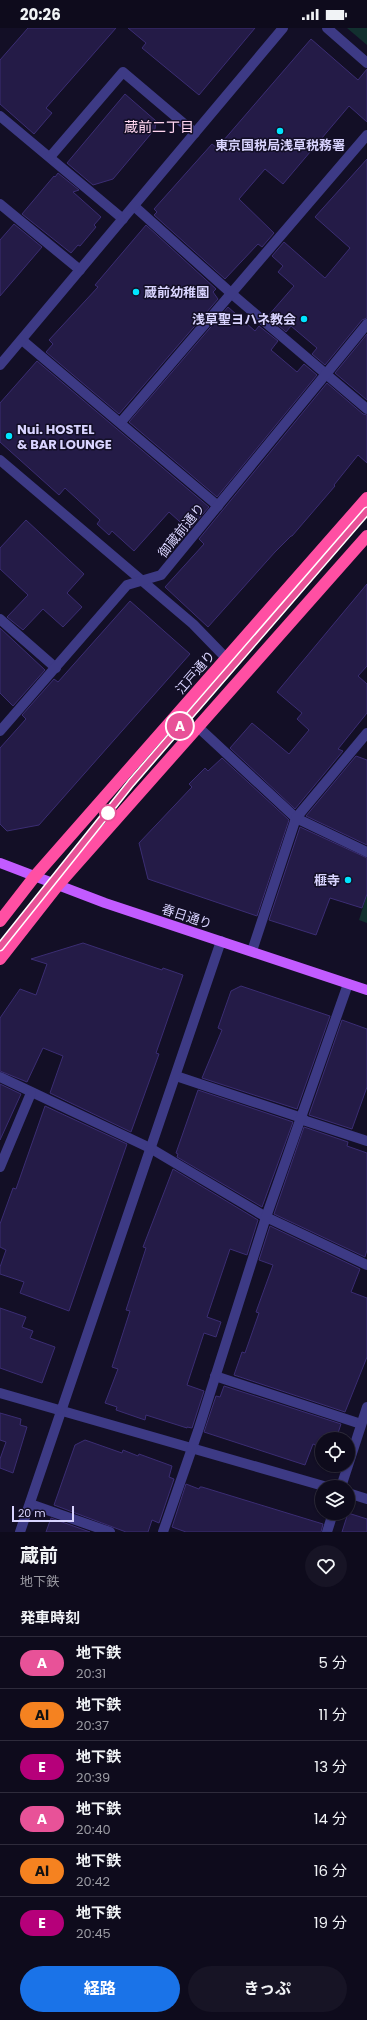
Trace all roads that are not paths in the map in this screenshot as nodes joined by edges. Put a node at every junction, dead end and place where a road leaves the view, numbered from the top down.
1 (283, 28) edge
2 (327, 28) edge
3 (367, 63) edge
4 (0, 116) edge
5 (195, 133) junction
6 (367, 135) edge
7 (50, 157) junction
8 (0, 204) edge
9 (134, 206) junction
10 (123, 219) junction
11 (80, 270) junction
12 (232, 294) junction
13 (367, 324) edge
14 (22, 340) junction
15 (0, 365) edge
16 (327, 373) junction
17 (367, 409) edge
18 (121, 422) junction
19 (0, 460) edge
20 (367, 498) edge
21 (218, 506) junction
22 (367, 536) edge
23 (142, 581) junction
24 (0, 620) edge
25 (226, 658) junction
26 (56, 668) junction
27 (199, 728) junction
28 (0, 731) edge
29 (367, 733) edge
30 (357, 745) junction
31 (367, 749) edge
32 (296, 818) junction
33 (367, 852) edge
34 (0, 863) edge
35 (35, 876) junction
36 (58, 885) junction
37 (0, 921) edge
38 (221, 941) junction
39 (252, 951) junction
40 (0, 959) edge
41 (348, 984) junction
42 (367, 990) edge
43 (176, 1076) junction
44 (0, 1077) edge
45 (31, 1093) junction
46 (302, 1118) junction
47 (367, 1141) edge
48 (150, 1148) junction
49 (0, 1166) edge
50 (266, 1217) junction
51 (367, 1265) edge
52 (215, 1376) junction
53 (0, 1393) edge
54 (367, 1407) edge
55 (63, 1410) junction
56 (362, 1424) junction
57 (192, 1448) junction
58 (343, 1480) edge
59 (315, 1484) edge
60 (355, 1495) edge
61 (367, 1499) edge
62 (30, 1504) junction
63 (331, 1520) edge
64 (20, 1532) edge
65 (110, 1532) edge
66 (163, 1532) edge
67 (327, 1532) edge

1 - 5 street
2 - 3 street
4 - 7 street
5 - 7 street
5 - 9 street
6 - 12 street
7 - 10 street
8 - 11 street
9 - 10 street
9 - 12 street
10 - 11 street
11 - 14 street
12 - 16 street
12 - 18 street
13 - 16 street, 御蔵前通り
14 - 15 street
14 - 18 street
16 - 17 street
16 - 21 street, 御蔵前通り
18 - 21 street
19 - 23 street
20 - 25 highway, 江戸通り
21 - 23 street, 御蔵前通り
22 - 27 highway
23 - 25 street
23 - 26 street, 御蔵前通り
24 - 26 street
25 - 35 highway, 江戸通り
26 - 28 street, 御蔵前通り
27 - 32 street
27 - 36 highway
29 - 30 street
30 - 31 street
30 - 32 street
32 - 33 street
32 - 39 street
34 - 35 main road, 春日通り
35 - 36 main road, 春日通り
35 - 37 highway, 江戸通り
36 - 38 main road, 春日通り
36 - 40 highway
38 - 39 main road, 春日通り
38 - 43 street
39 - 41 main road, 春日通り
41 - 42 main road, 春日通り
41 - 46 street
43 - 46 street
43 - 48 street
44 - 45 street
45 - 48 street
45 - 49 street
46 - 47 street
46 - 50 street
48 - 50 street
48 - 55 street
50 - 51 street
50 - 52 street
52 - 56 street
52 - 57 street
53 - 55 street
54 - 56 street
55 - 57 street
55 - 62 street
56 - 58 street
57 - 59 street
57 - 66 street
60 - 61 street
62 - 64 street
62 - 65 street
63 - 67 street

